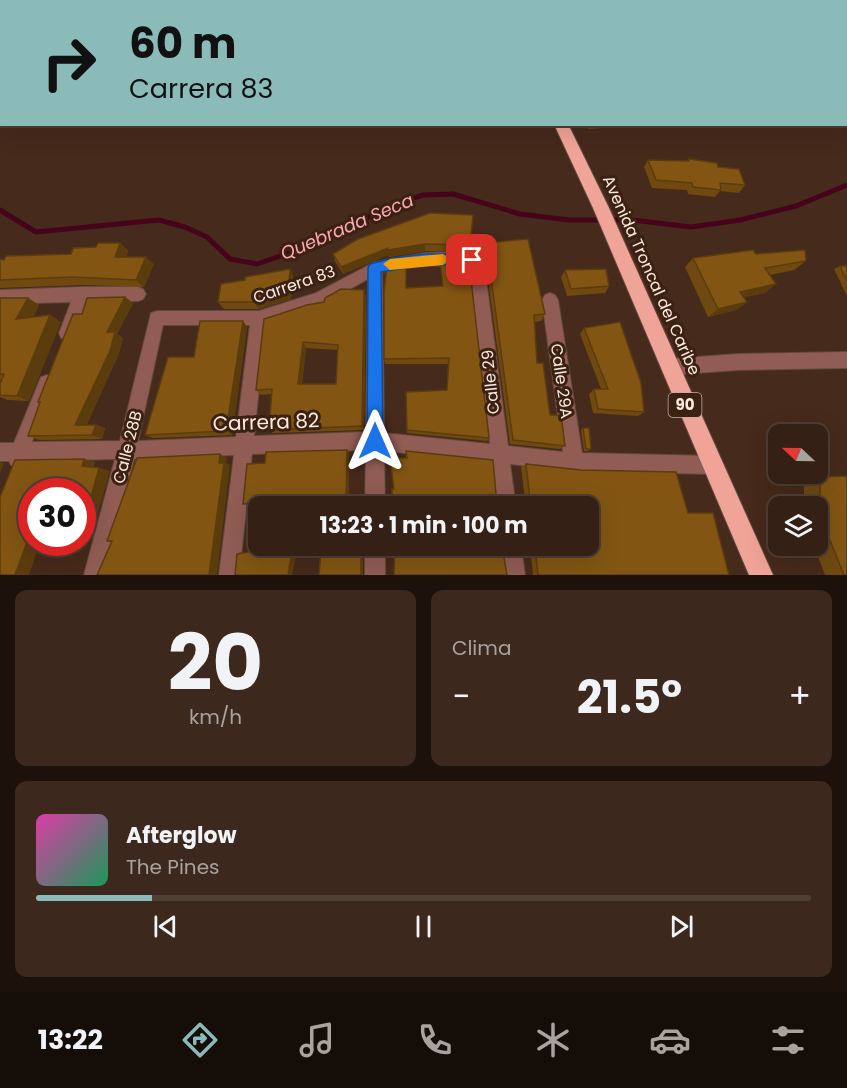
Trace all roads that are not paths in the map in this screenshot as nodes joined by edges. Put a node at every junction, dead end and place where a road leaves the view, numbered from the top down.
1 (562, 126) edge
2 (472, 260) joint
3 (375, 268) junction
4 (82, 294) junction
5 (138, 294) dead end
6 (0, 297) edge
7 (550, 300) dead end
8 (157, 318) joint
9 (260, 318) junction
10 (62, 346) edge
11 (847, 360) edge
12 (53, 368) edge
13 (669, 368) junction
14 (375, 441) junction
15 (245, 445) junction
16 (127, 450) junction
17 (0, 452) edge
18 (20, 452) junction
19 (498, 453) junction
20 (574, 462) junction
21 (712, 465) junction
22 (12, 472) edge
23 (375, 496) edge
24 (504, 496) edge
25 (375, 556) edge
26 (512, 556) edge
27 (94, 575) edge
28 (229, 575) edge
29 (375, 575) edge
30 (515, 575) edge
31 (761, 575) edge

1 - 13 highway, Avenida Troncal del Caribe / 90
2 - 3 street, Carrera 83
2 - 19 street, Calle 29
3 - 9 street, Carrera 83
3 - 14 street
4 - 5 street
4 - 6 street
4 - 10 street
7 - 20 street, Calle 29A
8 - 9 street, Carrera 83
8 - 16 street, Calle 28B
9 - 15 street
11 - 13 street
12 - 18 street
13 - 21 highway, Avenida Troncal del Caribe / 90
14 - 15 street, Carrera 82
14 - 19 street, Carrera 82
14 - 23 street
15 - 16 street, Carrera 82
15 - 28 street
16 - 18 street, Carrera 82
16 - 27 street, Calle 28B
17 - 18 street, Carrera 82
18 - 22 street
19 - 20 street, Carrera 82
19 - 24 street, Calle 29
20 - 21 street, Carrera 82
21 - 31 highway, Avenida Troncal del Caribe / 90
25 - 29 street
26 - 30 street

